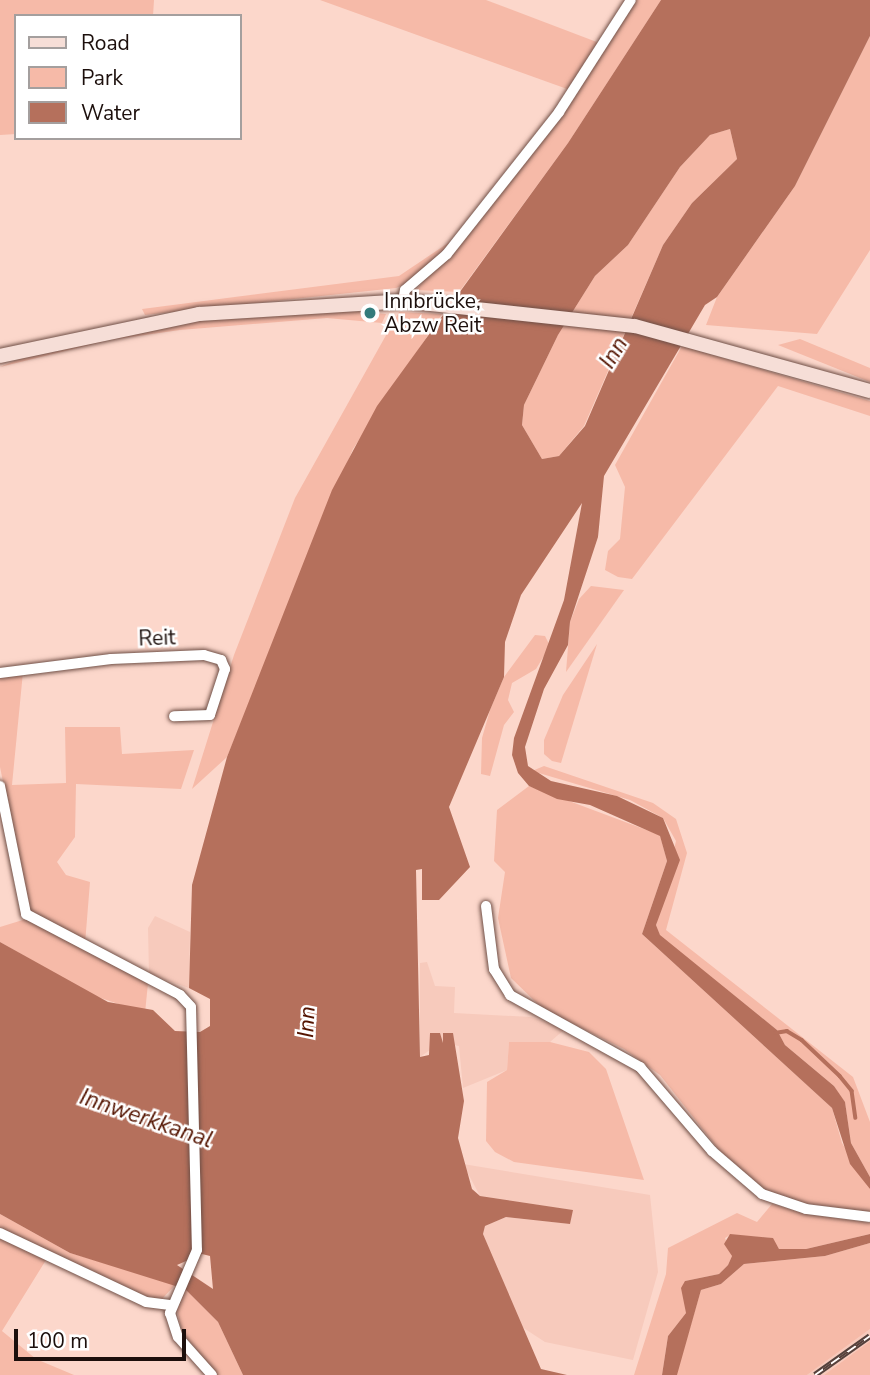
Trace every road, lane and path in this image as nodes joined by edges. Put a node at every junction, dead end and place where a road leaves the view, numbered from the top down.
1 (631, 0) edge
2 (403, 301) junction
3 (0, 356) edge
4 (870, 391) edge
5 (0, 673) edge
6 (174, 716) dead end
7 (0, 786) edge
8 (486, 906) dead end
9 (870, 1217) edge
10 (0, 1233) edge
11 (170, 1305) junction
12 (212, 1375) edge

1 - 2 street
2 - 3 street
2 - 4 street
5 - 6 street, Reit
7 - 11 street
8 - 9 street
10 - 11 street
11 - 12 street

